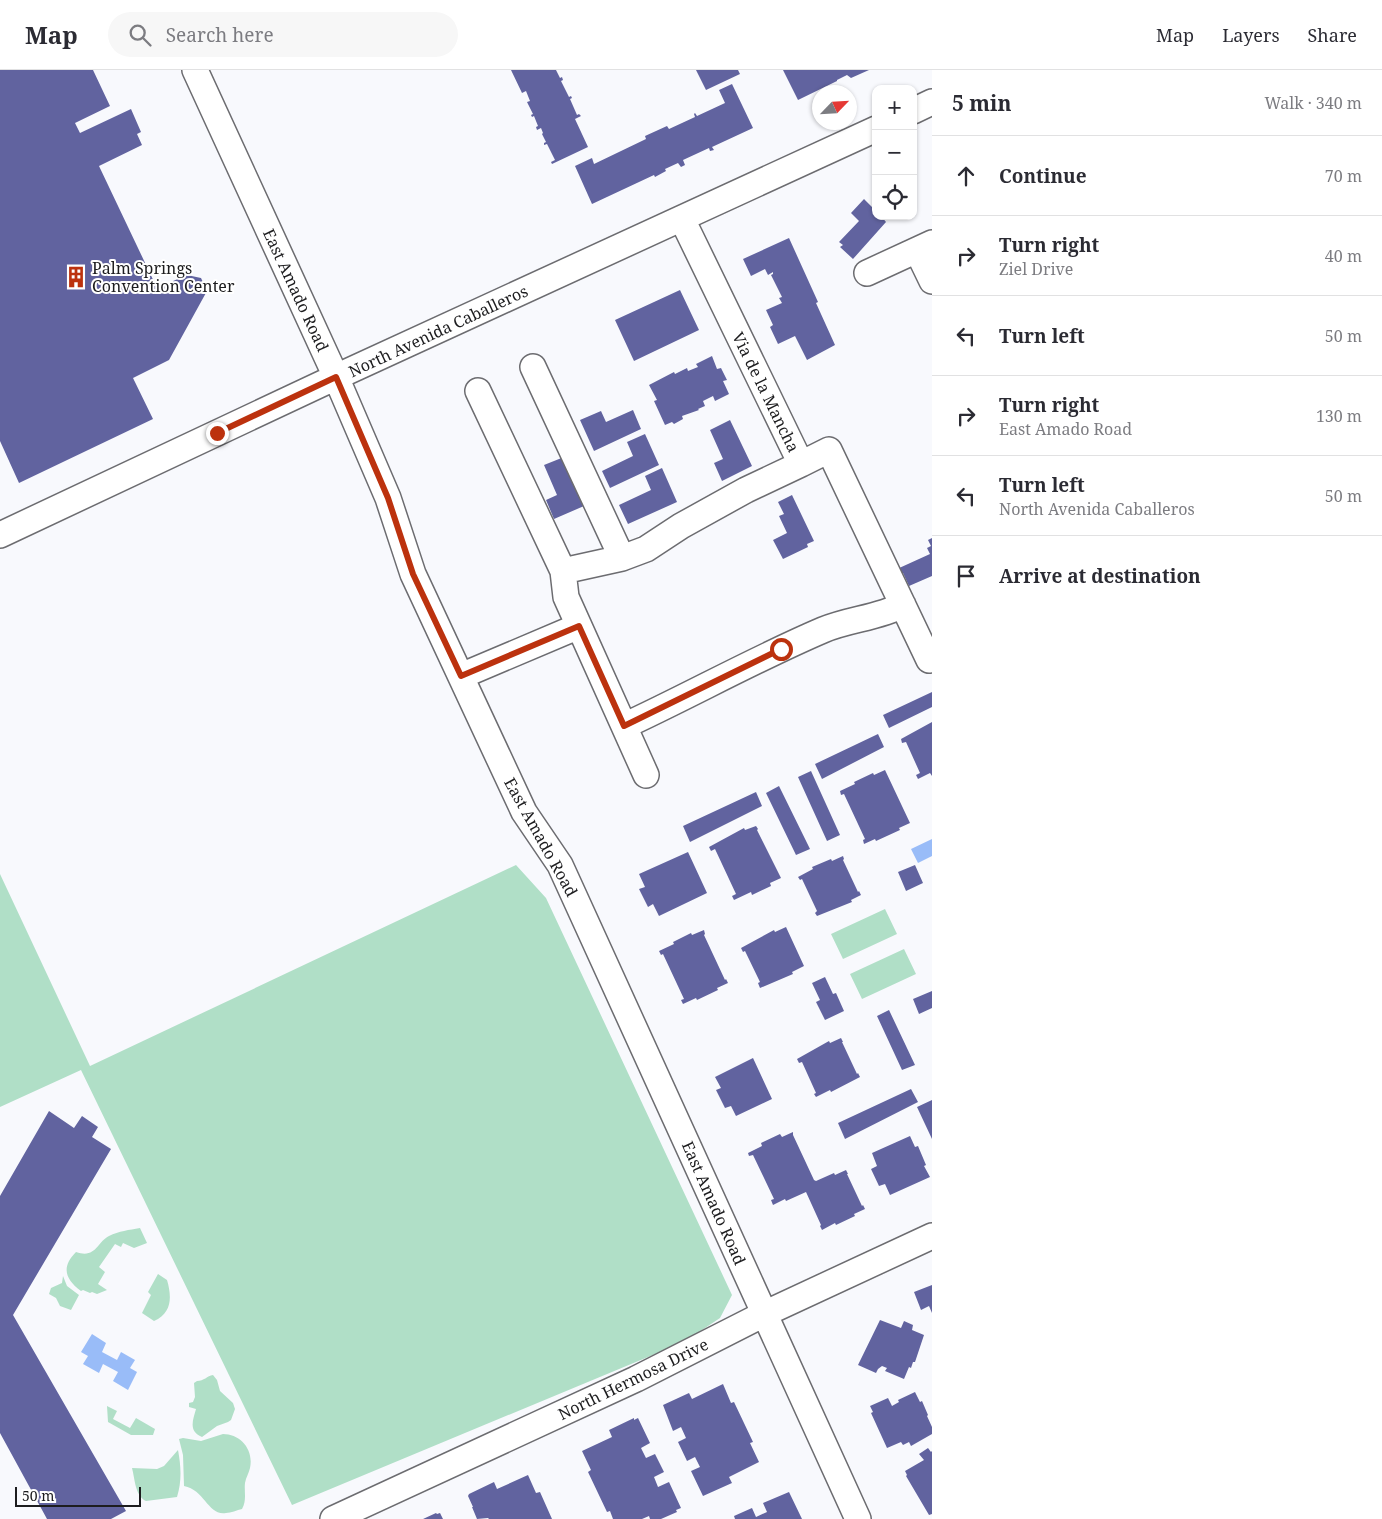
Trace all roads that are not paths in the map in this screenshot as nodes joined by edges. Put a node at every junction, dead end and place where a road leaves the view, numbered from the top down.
1 (195, 70) edge
2 (932, 102) edge
3 (917, 109) edge
4 (874, 130) edge
5 (682, 219) junction
6 (925, 246) edge
7 (867, 273) dead end
8 (932, 281) edge
9 (533, 367) dead end
10 (336, 377) junction
11 (478, 391) dead end
12 (801, 464) junction
13 (0, 535) edge
14 (622, 558) junction
15 (563, 571) junction
16 (903, 605) junction
17 (579, 626) junction
18 (929, 660) dead end
19 (461, 676) junction
20 (624, 726) junction
21 (646, 775) dead end
22 (932, 1236) edge
23 (764, 1314) junction
24 (333, 1519) edge
25 (858, 1519) edge

1 - 10 street, East Amado Road
2 - 3 street
4 - 5 street, North Avenida Caballeros
5 - 10 street, North Avenida Caballeros
5 - 12 street, Via de la Mancha
6 - 7 street
6 - 8 street
9 - 14 street
10 - 13 street, North Avenida Caballeros
10 - 19 street, East Amado Road
11 - 15 street
12 - 14 street
12 - 16 street, Via de la Mancha
14 - 15 street
15 - 17 street
16 - 18 street, Via de la Mancha
16 - 20 street
17 - 19 street
17 - 20 street
19 - 23 street, East Amado Road
20 - 21 street
22 - 23 street, North Hermosa Drive
23 - 24 street, North Hermosa Drive
23 - 25 street, East Amado Road

